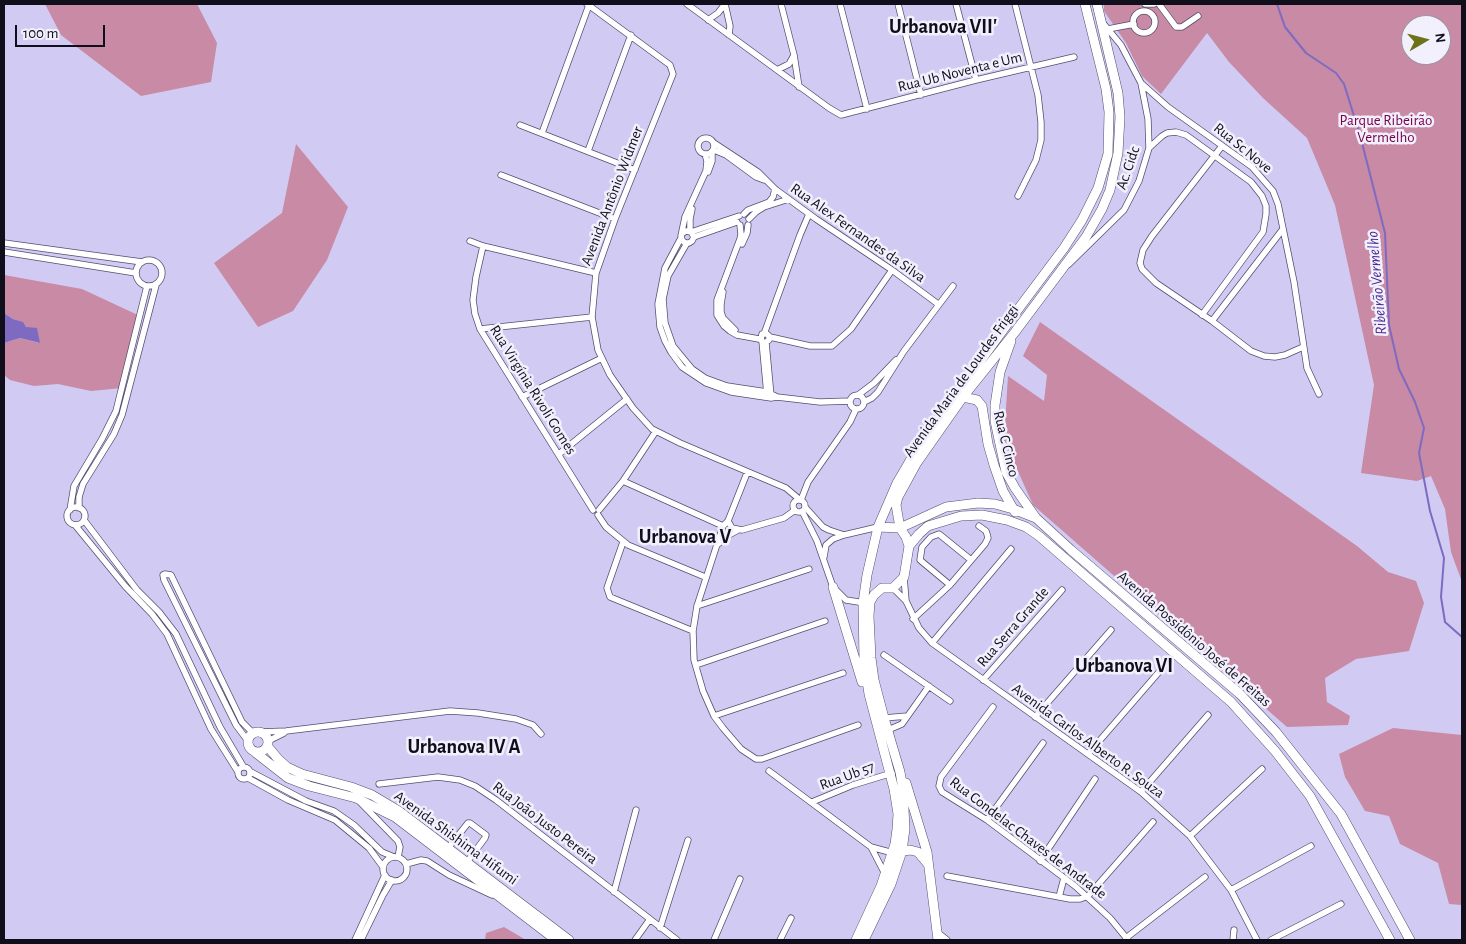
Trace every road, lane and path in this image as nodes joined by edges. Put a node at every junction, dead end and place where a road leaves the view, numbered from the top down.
1 (687, 4) edge
2 (725, 4) edge
3 (782, 4) edge
4 (840, 4) edge
5 (898, 4) edge
6 (956, 4) edge
7 (1014, 4) edge
8 (1084, 4) edge
9 (1097, 4) edge
10 (1159, 4) edge
11 (588, 5) edge
12 (1149, 8) edge
13 (1166, 14) junction
14 (1198, 16) dead end
15 (708, 20) junction
16 (1102, 21) junction
17 (1134, 24) junction
18 (1108, 29) junction
19 (729, 35) junction
20 (631, 36) junction
21 (794, 55) junction
22 (1074, 57) dead end
23 (1031, 67) junction
24 (777, 70) junction
25 (976, 80) junction
26 (1141, 83) junction
27 (800, 86) junction
28 (921, 95) junction
29 (867, 109) junction
30 (520, 125) dead end
31 (542, 133) junction
32 (714, 143) junction
33 (1222, 146) junction
34 (1149, 148) junction
35 (713, 151) junction
36 (588, 152) junction
37 (705, 154) junction
38 (1214, 154) junction
39 (635, 170) junction
40 (501, 175) dead end
41 (764, 180) junction
42 (775, 189) junction
43 (1018, 196) dead end
44 (1276, 198) junction
45 (789, 199) junction
46 (1264, 200) junction
47 (810, 214) junction
48 (740, 219) junction
49 (615, 220) junction
50 (748, 222) junction
51 (1283, 229) junction
52 (692, 233) junction
53 (682, 235) junction
54 (470, 241) dead end
55 (4, 243) edge
56 (687, 243) junction
57 (483, 246) junction
58 (4, 252) edge
59 (142, 262) junction
60 (892, 270) junction
61 (136, 273) junction
62 (596, 273) junction
63 (1056, 276) junction
64 (156, 285) junction
65 (148, 286) junction
66 (953, 286) dead end
67 (938, 304) junction
68 (1202, 315) junction
69 (592, 316) junction
70 (1212, 321) junction
71 (480, 329) junction
72 (1015, 332) junction
73 (764, 339) junction
74 (1303, 347) junction
75 (904, 351) junction
76 (602, 358) junction
77 (1320, 394) dead end
78 (771, 395) junction
79 (858, 395) junction
80 (522, 397) junction
81 (963, 398) junction
82 (627, 399) junction
83 (850, 401) junction
84 (864, 402) junction
85 (856, 409) junction
86 (656, 431) junction
87 (559, 454) junction
88 (747, 473) junction
89 (623, 481) junction
90 (1003, 491) junction
91 (798, 501) junction
92 (995, 504) junction
93 (79, 508) junction
94 (1013, 509) junction
95 (70, 510) junction
96 (801, 510) junction
97 (597, 512) junction
98 (927, 515) junction
99 (897, 516) junction
100 (1036, 518) junction
101 (84, 520) junction
102 (726, 523) junction
103 (75, 525) junction
104 (979, 526) dead end
105 (878, 527) junction
106 (900, 528) junction
107 (1026, 528) junction
108 (738, 530) junction
109 (844, 534) junction
110 (623, 542) junction
111 (717, 545) junction
112 (909, 546) junction
113 (1011, 549) dead end
114 (971, 560) junction
115 (824, 561) junction
116 (809, 569) dead end
117 (867, 576) junction
118 (705, 577) junction
119 (904, 577) junction
120 (950, 585) junction
121 (833, 587) junction
122 (882, 588) junction
123 (893, 588) junction
124 (1062, 590) dead end
125 (906, 601) junction
126 (867, 602) junction
127 (697, 606) junction
128 (913, 619) junction
129 (825, 621) dead end
130 (1111, 630) dead end
131 (693, 631) junction
132 (932, 643) junction
133 (884, 655) dead end
134 (696, 665) junction
135 (1159, 672) dead end
136 (842, 673) dead end
137 (983, 680) junction
138 (929, 686) junction
139 (869, 694) junction
140 (950, 701) dead end
141 (993, 708) dead end
142 (1208, 715) dead end
143 (714, 716) junction
144 (907, 716) junction
145 (1035, 716) junction
146 (884, 718) junction
147 (858, 725) dead end
148 (888, 730) junction
149 (286, 732) junction
150 (541, 734) dead end
151 (254, 735) junction
152 (1043, 743) dead end
153 (268, 744) junction
154 (256, 753) junction
155 (1088, 754) junction
156 (243, 766) junction
157 (1262, 769) dead end
158 (769, 770) dead end
159 (238, 772) junction
160 (896, 772) junction
161 (249, 775) junction
162 (1095, 779) dead end
163 (379, 784) dead end
164 (1140, 792) junction
165 (356, 798) junction
166 (812, 802) junction
167 (636, 810) dead end
168 (397, 814) junction
169 (987, 820) junction
170 (1153, 822) dead end
171 (1190, 836) junction
172 (688, 840) dead end
173 (1311, 846) dead end
174 (871, 847) junction
175 (448, 848) junction
176 (897, 852) junction
177 (396, 857) junction
178 (1040, 861) junction
179 (467, 862) junction
180 (406, 864) junction
181 (928, 864) junction
182 (384, 867) junction
183 (885, 874) junction
184 (385, 875) junction
185 (947, 876) dead end
186 (1205, 877) dead end
187 (1064, 878) junction
188 (740, 879) dead end
189 (392, 880) junction
190 (1231, 890) junction
191 (614, 892) junction
192 (1088, 896) junction
193 (1059, 897) junction
194 (507, 903) junction
195 (1341, 904) dead end
196 (791, 918) dead end
197 (650, 919) junction
198 (660, 928) junction
199 (1234, 930) dead end
200 (937, 936) edge
201 (1126, 939) edge
202 (355, 940) edge
203 (361, 940) edge
204 (556, 940) edge
205 (569, 940) edge
206 (635, 940) edge
207 (677, 940) edge
208 (714, 940) edge
209 (780, 940) edge
210 (859, 940) edge
211 (947, 940) edge
212 (1233, 940) edge
213 (1257, 940) edge
214 (1271, 940) edge
215 (1390, 940) edge
216 (1410, 940) edge

1 - 15 street
2 - 15 street
2 - 19 street
3 - 21 street
4 - 29 street
5 - 28 street
6 - 25 street
7 - 23 street
8 - 105 street, Avenida Maria de Lourdes Friggi
9 - 16 street, Avenida Maria de Lourdes Friggi
10 - 13 street
11 - 20 street, Avenida Antônio Widmer
11 - 31 street
12 - 13 street
12 - 17 street
12 - 17 street
13 - 14 street
15 - 19 street
16 - 18 street, Ac. Cidc
16 - 63 street, Avenida Maria de Lourdes Friggi
17 - 18 street
18 - 26 street, Ac. Cidc
19 - 24 street
20 - 36 street
20 - 39 street, Avenida Antônio Widmer
21 - 24 street
21 - 27 street
22 - 23 street, Rua Ub Noventa e Um
23 - 25 street, Rua Ub Noventa e Um
23 - 43 street
24 - 27 street
25 - 28 street, Rua Ub Noventa e Um
26 - 33 street, Rua Sc Nove
26 - 34 street, Ac. Cidc
27 - 29 street, Rua Ub Noventa e Um
28 - 29 street, Rua Ub Noventa e Um
30 - 31 street
31 - 36 street
32 - 35 street
32 - 37 street
32 - 41 street, Rua Alex Fernandes da Silva
33 - 38 street
33 - 44 street, Rua Sc Nove
34 - 38 street
34 - 63 street, Ac. Cidc
35 - 37 street
35 - 41 street, Rua Alex Fernandes da Silva
35 - 52 street
36 - 39 street
37 - 53 street
38 - 46 street
38 - 68 street
39 - 49 street, Avenida Antônio Widmer
40 - 49 street
41 - 42 street, Rua Alex Fernandes da Silva
42 - 45 street, Rua Alex Fernandes da Silva
42 - 48 street
44 - 46 street
44 - 51 street, Rua Sc Nove
45 - 47 street, Rua Alex Fernandes da Silva
45 - 50 street
46 - 68 street
47 - 60 street, Rua Alex Fernandes da Silva
47 - 73 street
48 - 50 street
48 - 50 street
48 - 52 street
48 - 73 street
49 - 62 street, Avenida Antônio Widmer
50 - 73 street
51 - 70 street
51 - 74 street, Rua Sc Nove
52 - 53 street
52 - 56 street
53 - 56 street
53 - 78 street
54 - 57 street
55 - 59 street
56 - 78 street
57 - 62 street
57 - 71 street, Rua Virgínia Rivoli Gomes
58 - 61 street
59 - 61 street
59 - 64 street
60 - 67 street, Rua Alex Fernandes da Silva
60 - 73 street
61 - 65 street
62 - 69 street, Avenida Antônio Widmer
63 - 72 street, Avenida Maria de Lourdes Friggi
64 - 65 street
64 - 93 street
65 - 95 street
66 - 67 street
67 - 75 street
68 - 70 street
69 - 71 street
69 - 76 street, Avenida Antônio Widmer
70 - 74 street
71 - 80 street, Rua Virgínia Rivoli Gomes
72 - 81 street, Avenida Maria de Lourdes Friggi
72 - 100 street, Rua C Cinco
73 - 78 street
74 - 77 street, Rua Sc Nove
75 - 79 street
75 - 84 street
76 - 80 street
76 - 82 street, Avenida Antônio Widmer
78 - 83 street
79 - 83 street
79 - 84 street
80 - 87 street, Rua Virgínia Rivoli Gomes
81 - 90 street, Rua C Cinco
81 - 99 street, Avenida Maria de Lourdes Friggi
82 - 86 street, Avenida Antônio Widmer
82 - 87 street
83 - 85 street
84 - 85 street
85 - 91 street
86 - 88 street, Avenida Antônio Widmer
86 - 89 street
87 - 97 street, Rua Virgínia Rivoli Gomes
88 - 91 street, Avenida Antônio Widmer
88 - 102 street
89 - 97 street
89 - 102 street
90 - 92 street
90 - 94 street, Rua C Cinco
91 - 96 street
91 - 96 street, Avenida Antônio Widmer
92 - 94 street, Avenida Possidônio José de Freitas
92 - 98 street, Avenida Possidônio José de Freitas
93 - 95 street
93 - 101 street
94 - 100 street, Avenida Possidônio José de Freitas
94 - 107 street, Rua C Cinco
95 - 103 street
96 - 108 street
96 - 109 street
96 - 115 street
97 - 110 street, Rua Virgínia Rivoli Gomes
98 - 99 street
98 - 106 street, Avenida Possidônio José de Freitas
99 - 106 street, Avenida Maria de Lourdes Friggi
100 - 216 street, Avenida Possidônio José de Freitas
101 - 103 street
101 - 156 street
102 - 108 street
102 - 111 street
103 - 159 street
104 - 114 street
105 - 106 street
105 - 109 street
105 - 117 street, Avenida Maria de Lourdes Friggi
106 - 112 street, Avenida Maria de Lourdes Friggi
107 - 112 street, Avenida Possidônio José de Freitas
107 - 215 street, Avenida Possidônio José de Freitas
108 - 111 street
109 - 115 street
110 - 118 street, Rua Virgínia Rivoli Gomes
110 - 131 street
111 - 118 street
112 - 119 street
113 - 132 street
114 - 120 street
114 - 120 street
115 - 121 street
116 - 127 street
117 - 122 street
117 - 126 street, Avenida Maria de Lourdes Friggi
118 - 127 street
119 - 123 street
119 - 125 street
120 - 128 street
121 - 126 street
121 - 139 street
122 - 123 street
122 - 126 street
123 - 125 street
124 - 137 street, Rua Serra Grande
125 - 128 street, Avenida Carlos Alberto R. Souza
126 - 139 street, Avenida Maria de Lourdes Friggi
126 - 146 street, Avenida Maria de Lourdes Friggi
127 - 131 street
128 - 132 street, Avenida Carlos Alberto R. Souza
129 - 134 street
130 - 145 street
131 - 134 street
132 - 137 street, Avenida Carlos Alberto R. Souza
133 - 138 street
134 - 143 street
135 - 155 street
136 - 143 street
137 - 145 street, Avenida Carlos Alberto R. Souza
138 - 140 street
138 - 144 street
139 - 160 street, Avenida Maria de Lourdes Friggi
141 - 169 street, Rua Condelac Chaves de Andrade
142 - 164 street
143 - 147 street
144 - 146 street
144 - 148 street
145 - 155 street, Avenida Carlos Alberto R. Souza
146 - 148 street, Avenida Maria de Lourdes Friggi
148 - 160 street, Avenida Maria de Lourdes Friggi
149 - 150 street
149 - 151 street
149 - 153 street
151 - 151 street
151 - 153 street
151 - 154 street
152 - 169 street
153 - 154 street
153 - 168 street, Avenida Shishima Hifumi
154 - 165 street, Avenida Shishima Hifumi
155 - 164 street, Avenida Carlos Alberto R. Souza
156 - 159 street
156 - 161 street
157 - 171 street
158 - 166 street
159 - 161 street
160 - 166 street, Rua Ub 57
160 - 176 street
160 - 181 street
161 - 177 street
161 - 182 street
162 - 178 street
163 - 191 street, Rua João Justo Pereira
164 - 171 street, Avenida Carlos Alberto R. Souza
165 - 168 street, Avenida Shishima Hifumi
165 - 177 street
166 - 174 street
167 - 191 street
168 - 175 street, Avenida Shishima Hifumi
168 - 194 street, Avenida Shishima Hifumi
169 - 178 street, Rua Condelac Chaves de Andrade
170 - 192 street
171 - 190 street, Avenida Carlos Alberto R. Souza
172 - 198 street
173 - 190 street
174 - 176 street
174 - 183 street
175 - 179 street, Avenida Shishima Hifumi
175 - 179 street
176 - 181 street
176 - 183 street
176 - 210 street
177 - 180 street
177 - 182 street
178 - 187 street, Rua Condelac Chaves de Andrade
179 - 205 street, Avenida Shishima Hifumi
180 - 189 street
180 - 194 street
181 - 200 street
182 - 184 street
183 - 210 street
184 - 189 street
184 - 202 street
185 - 193 street
186 - 201 street
187 - 192 street, Rua Condelac Chaves de Andrade
187 - 193 street
188 - 208 street
189 - 203 street
190 - 213 street, Avenida Carlos Alberto R. Souza
191 - 197 street, Rua João Justo Pereira
192 - 193 street
192 - 201 street, Rua Condelac Chaves de Andrade
194 - 204 street, Avenida Shishima Hifumi
195 - 214 street
196 - 209 street
197 - 198 street, Rua João Justo Pereira
197 - 206 street
198 - 207 street, Rua João Justo Pereira
199 - 212 street
200 - 211 street

